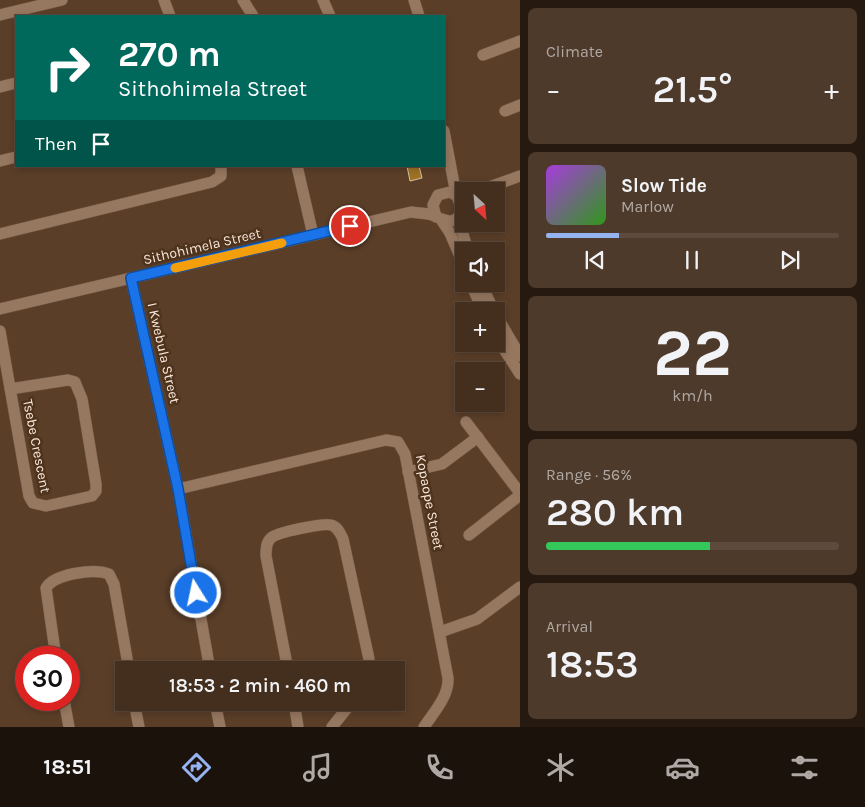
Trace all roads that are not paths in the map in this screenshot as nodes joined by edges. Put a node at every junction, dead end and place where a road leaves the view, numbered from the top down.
1 (62, 0) edge
2 (164, 0) edge
3 (243, 0) edge
4 (323, 0) edge
5 (414, 0) edge
6 (0, 15) edge
7 (170, 15) edge
8 (252, 15) edge
9 (330, 15) edge
10 (419, 15) edge
11 (520, 41) edge
12 (483, 55) dead end
13 (15, 83) edge
14 (0, 87) edge
15 (520, 105) edge
16 (505, 111) dead end
17 (445, 137) edge
18 (15, 157) edge
19 (0, 161) edge
20 (221, 167) edge
21 (297, 167) edge
22 (451, 174) junction
23 (520, 176) edge
24 (505, 182) edge
25 (455, 184) edge
26 (455, 195) edge
27 (438, 196) junction
28 (411, 212) junction
29 (455, 216) edge
30 (439, 219) junction
31 (0, 234) edge
32 (313, 235) junction
33 (455, 245) edge
34 (131, 278) junction
35 (0, 309) edge
36 (505, 330) edge
37 (0, 331) edge
38 (505, 351) edge
39 (520, 356) edge
40 (520, 374) edge
41 (10, 389) junction
42 (466, 422) dead end
43 (478, 437) junction
44 (408, 472) junction
45 (178, 489) junction
46 (520, 494) edge
47 (469, 536) dead end
48 (520, 587) edge
49 (440, 632) junction
50 (54, 646) edge
51 (127, 661) edge
52 (208, 661) edge
53 (286, 661) edge
54 (369, 661) edge
55 (66, 711) edge
56 (136, 711) edge
57 (217, 711) edge
58 (295, 711) edge
59 (345, 711) edge
60 (69, 727) edge
61 (139, 727) edge
62 (220, 727) edge
63 (298, 727) edge
64 (332, 727) edge
65 (424, 727) edge

1 - 6 street
2 - 7 street
3 - 8 street
4 - 9 street
5 - 10 street
11 - 12 street
13 - 14 street
15 - 16 street
17 - 22 street
18 - 19 street
20 - 31 street
21 - 32 street
22 - 25 street
22 - 27 street
23 - 24 street
26 - 27 street
27 - 28 street, Sithohimela Street
27 - 30 street
28 - 30 street, Sithohimela Street
28 - 32 street, Sithohimela Street
29 - 30 street
30 - 33 street
32 - 34 street, Sithohimela Street
34 - 35 street, Sithohimela Street
34 - 45 street, I Kwebula Street
36 - 39 street
37 - 41 street, Tsebe Crescent
38 - 40 street
41 - 41 street, Tsebe Crescent
42 - 43 street
43 - 44 street
43 - 46 street
44 - 45 street, Kopaope Street
44 - 49 street, Kopaope Street
45 - 52 street, I Kwebula Street
46 - 47 street
48 - 49 street
49 - 65 street, Kopaope Street
50 - 51 street
53 - 54 street
55 - 60 street
56 - 61 street
57 - 62 street
58 - 63 street
59 - 64 street

